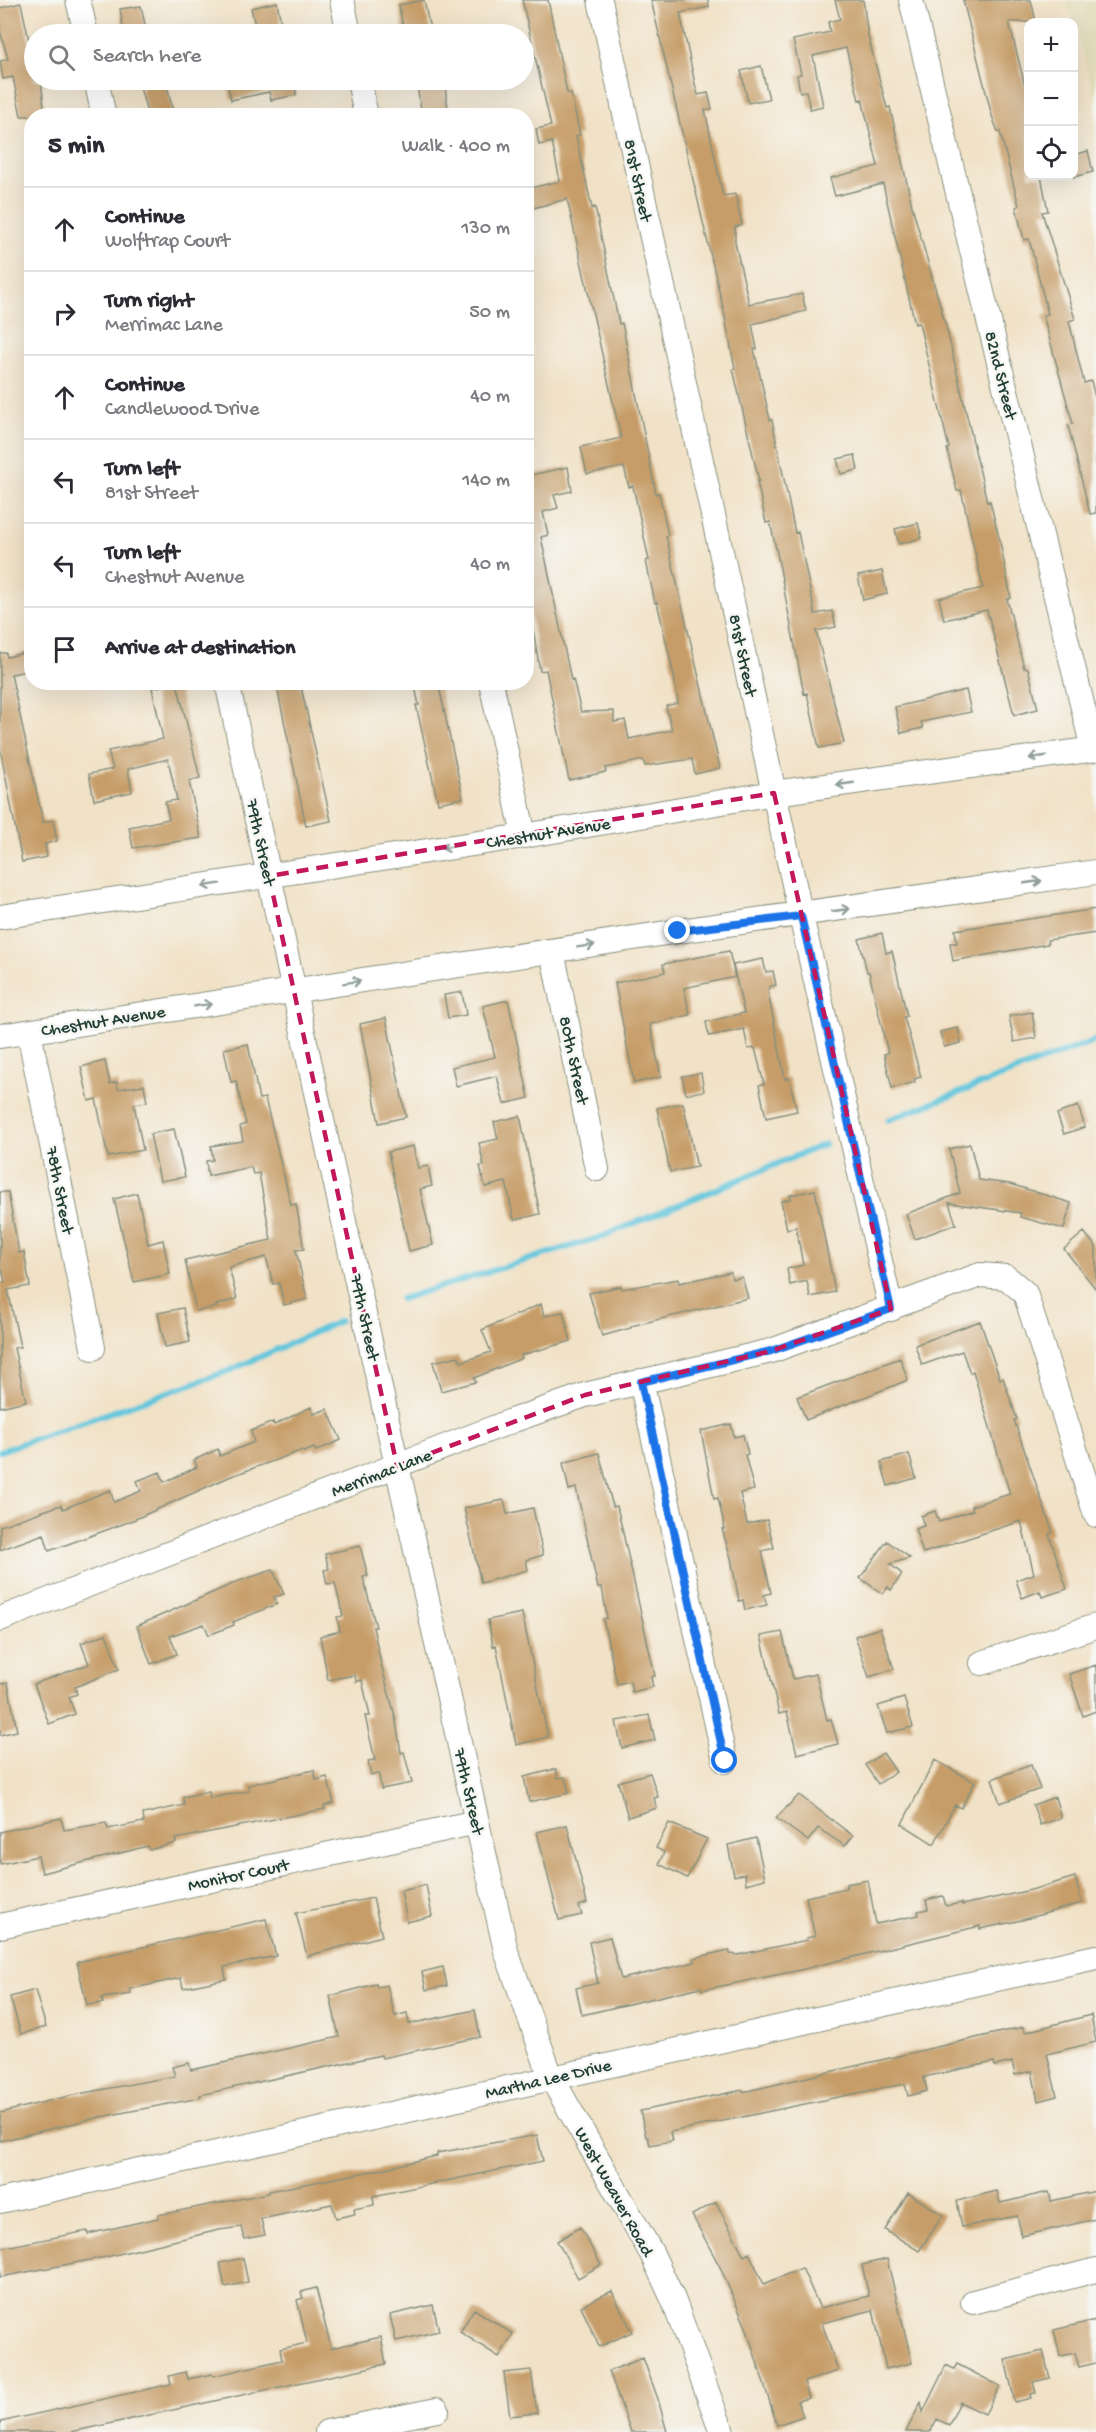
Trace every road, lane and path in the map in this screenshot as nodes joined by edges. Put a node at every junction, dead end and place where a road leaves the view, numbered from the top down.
1 (78, 0) edge
2 (342, 0) edge
3 (600, 0) edge
4 (911, 0) edge
5 (84, 24) edge
6 (347, 24) edge
7 (98, 90) edge
8 (361, 90) edge
9 (102, 108) edge
10 (364, 108) edge
11 (229, 690) edge
12 (493, 690) edge
13 (1095, 749) edge
14 (774, 793) junction
15 (524, 836) junction
16 (1096, 872) edge
17 (269, 876) junction
18 (801, 916) junction
19 (0, 917) edge
20 (552, 951) junction
21 (294, 991) junction
22 (29, 1032) junction
23 (0, 1036) edge
24 (597, 1169) dead end
25 (891, 1309) junction
26 (93, 1348) dead end
27 (641, 1382) junction
28 (397, 1466) junction
29 (1096, 1515) edge
30 (0, 1619) edge
31 (1096, 1626) edge
32 (982, 1663) dead end
33 (725, 1761) dead end
34 (477, 1822) junction
35 (0, 1926) edge
36 (506, 1951) joint
37 (1096, 1957) edge
38 (551, 2077) junction
39 (0, 2201) edge
40 (1096, 2270) edge
41 (973, 2302) dead end
42 (437, 2410) dead end
43 (327, 2432) edge
44 (722, 2432) edge

1 - 5 street
2 - 6 street
3 - 14 street, 81st Street
4 - 13 street, 82nd Street
7 - 9 street
8 - 10 street
11 - 17 street, 79th Street
12 - 15 street
13 -> 14 street, Chestnut Avenue
14 - 15 street, Chestnut Avenue
14 - 18 street, 81st Street
15 -> 17 street, Chestnut Avenue
18 -> 16 street, Chestnut Avenue
17 -> 19 street, Chestnut Avenue
17 - 21 street, 79th Street
20 -> 18 street, Chestnut Avenue
18 - 25 street, 81st Street
21 -> 20 street, Chestnut Avenue
20 - 24 street, 80th Street
22 -> 21 street, Chestnut Avenue
21 - 28 street, 79th Street
22 - 23 street, Chestnut Avenue
22 - 26 street, 78th Street
25 - 27 street, Merrimac Lane
25 - 29 street, Merrimac Lane
27 - 28 street, Merrimac Lane
27 - 33 street
28 - 30 street, Merrimac Lane
28 - 34 street, 79th Street
31 - 32 street
34 - 35 street, Monitor Court
34 - 36 street, 79th Street
36 - 38 street, West Weaver Road
37 - 38 street, Martha Lee Drive
38 - 39 street, Martha Lee Drive
38 - 44 street, West Weaver Road
40 - 41 street
42 - 43 street

